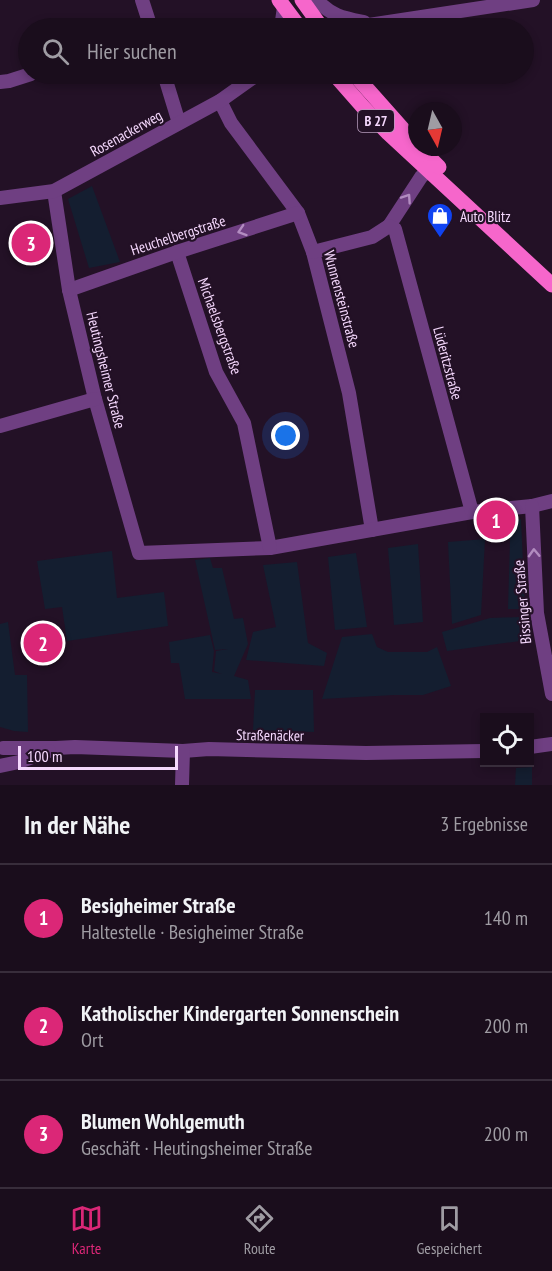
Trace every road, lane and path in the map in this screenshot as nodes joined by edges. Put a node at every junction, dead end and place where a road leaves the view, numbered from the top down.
1 (142, 0) edge
2 (302, 0) edge
3 (317, 0) edge
4 (533, 0) edge
5 (282, 3) edge
6 (148, 18) edge
7 (293, 18) edge
8 (315, 18) edge
9 (347, 18) edge
10 (414, 18) edge
11 (18, 78) edge
12 (0, 82) edge
13 (167, 84) edge
14 (244, 84) edge
15 (343, 84) edge
16 (363, 84) edge
17 (220, 101) junction
18 (179, 123) junction
19 (408, 135) edge
20 (427, 156) edge
21 (427, 171) junction
22 (54, 191) junction
23 (0, 198) edge
24 (298, 213) junction
25 (389, 226) junction
26 (177, 252) junction
27 (313, 252) junction
28 (552, 270) edge
29 (552, 285) edge
30 (69, 290) junction
31 (95, 399) junction
32 (0, 426) edge
33 (552, 501) edge
34 (532, 506) junction
35 (472, 512) junction
36 (372, 530) junction
37 (270, 548) junction
38 (552, 694) edge
39 (552, 744) edge
40 (1, 745) edge
41 (534, 746) edge
42 (56, 748) junction
43 (183, 751) junction
44 (480, 752) edge
45 (0, 764) edge
46 (182, 785) edge

1 - 6 street
2 - 8 main road
3 - 9 street
4 - 10 street
5 - 7 main road
11 - 12 street
13 - 18 street
14 - 17 street, Rosenackerweg
15 - 21 main road, B 27
16 - 19 main road, B 27
17 - 18 street, Rosenackerweg
17 - 24 street, Wunnensteinstraße
18 - 22 street, Rosenackerweg
20 - 28 main road, B 27
25 -> 21 street
21 - 29 main road, B 27
22 - 23 street, Rosenackerweg
22 - 30 street, Heutingsheimer Straße
24 -> 26 street, Heuchelbergstraße
24 - 27 street, Wunnensteinstraße
25 - 27 street
25 - 35 street, Lüderitzstraße
26 - 30 street, Heuchelbergstraße
26 - 37 street, Michaelsbergstraße
27 - 36 street, Wunnensteinstraße
30 - 31 street, Heutingsheimer Straße
31 - 32 street
31 - 37 street, Heutingsheimer Straße
33 - 34 street
34 - 35 street
38 -> 34 street, Bissinger Straße
35 - 36 street
36 - 37 street
39 - 41 street
40 - 42 street, Straßenäcker
40 - 45 street, Straßenäcker
42 - 43 street, Straßenäcker
42 - 45 street, Straßenäcker
43 - 44 street, Straßenäcker
43 - 46 street

